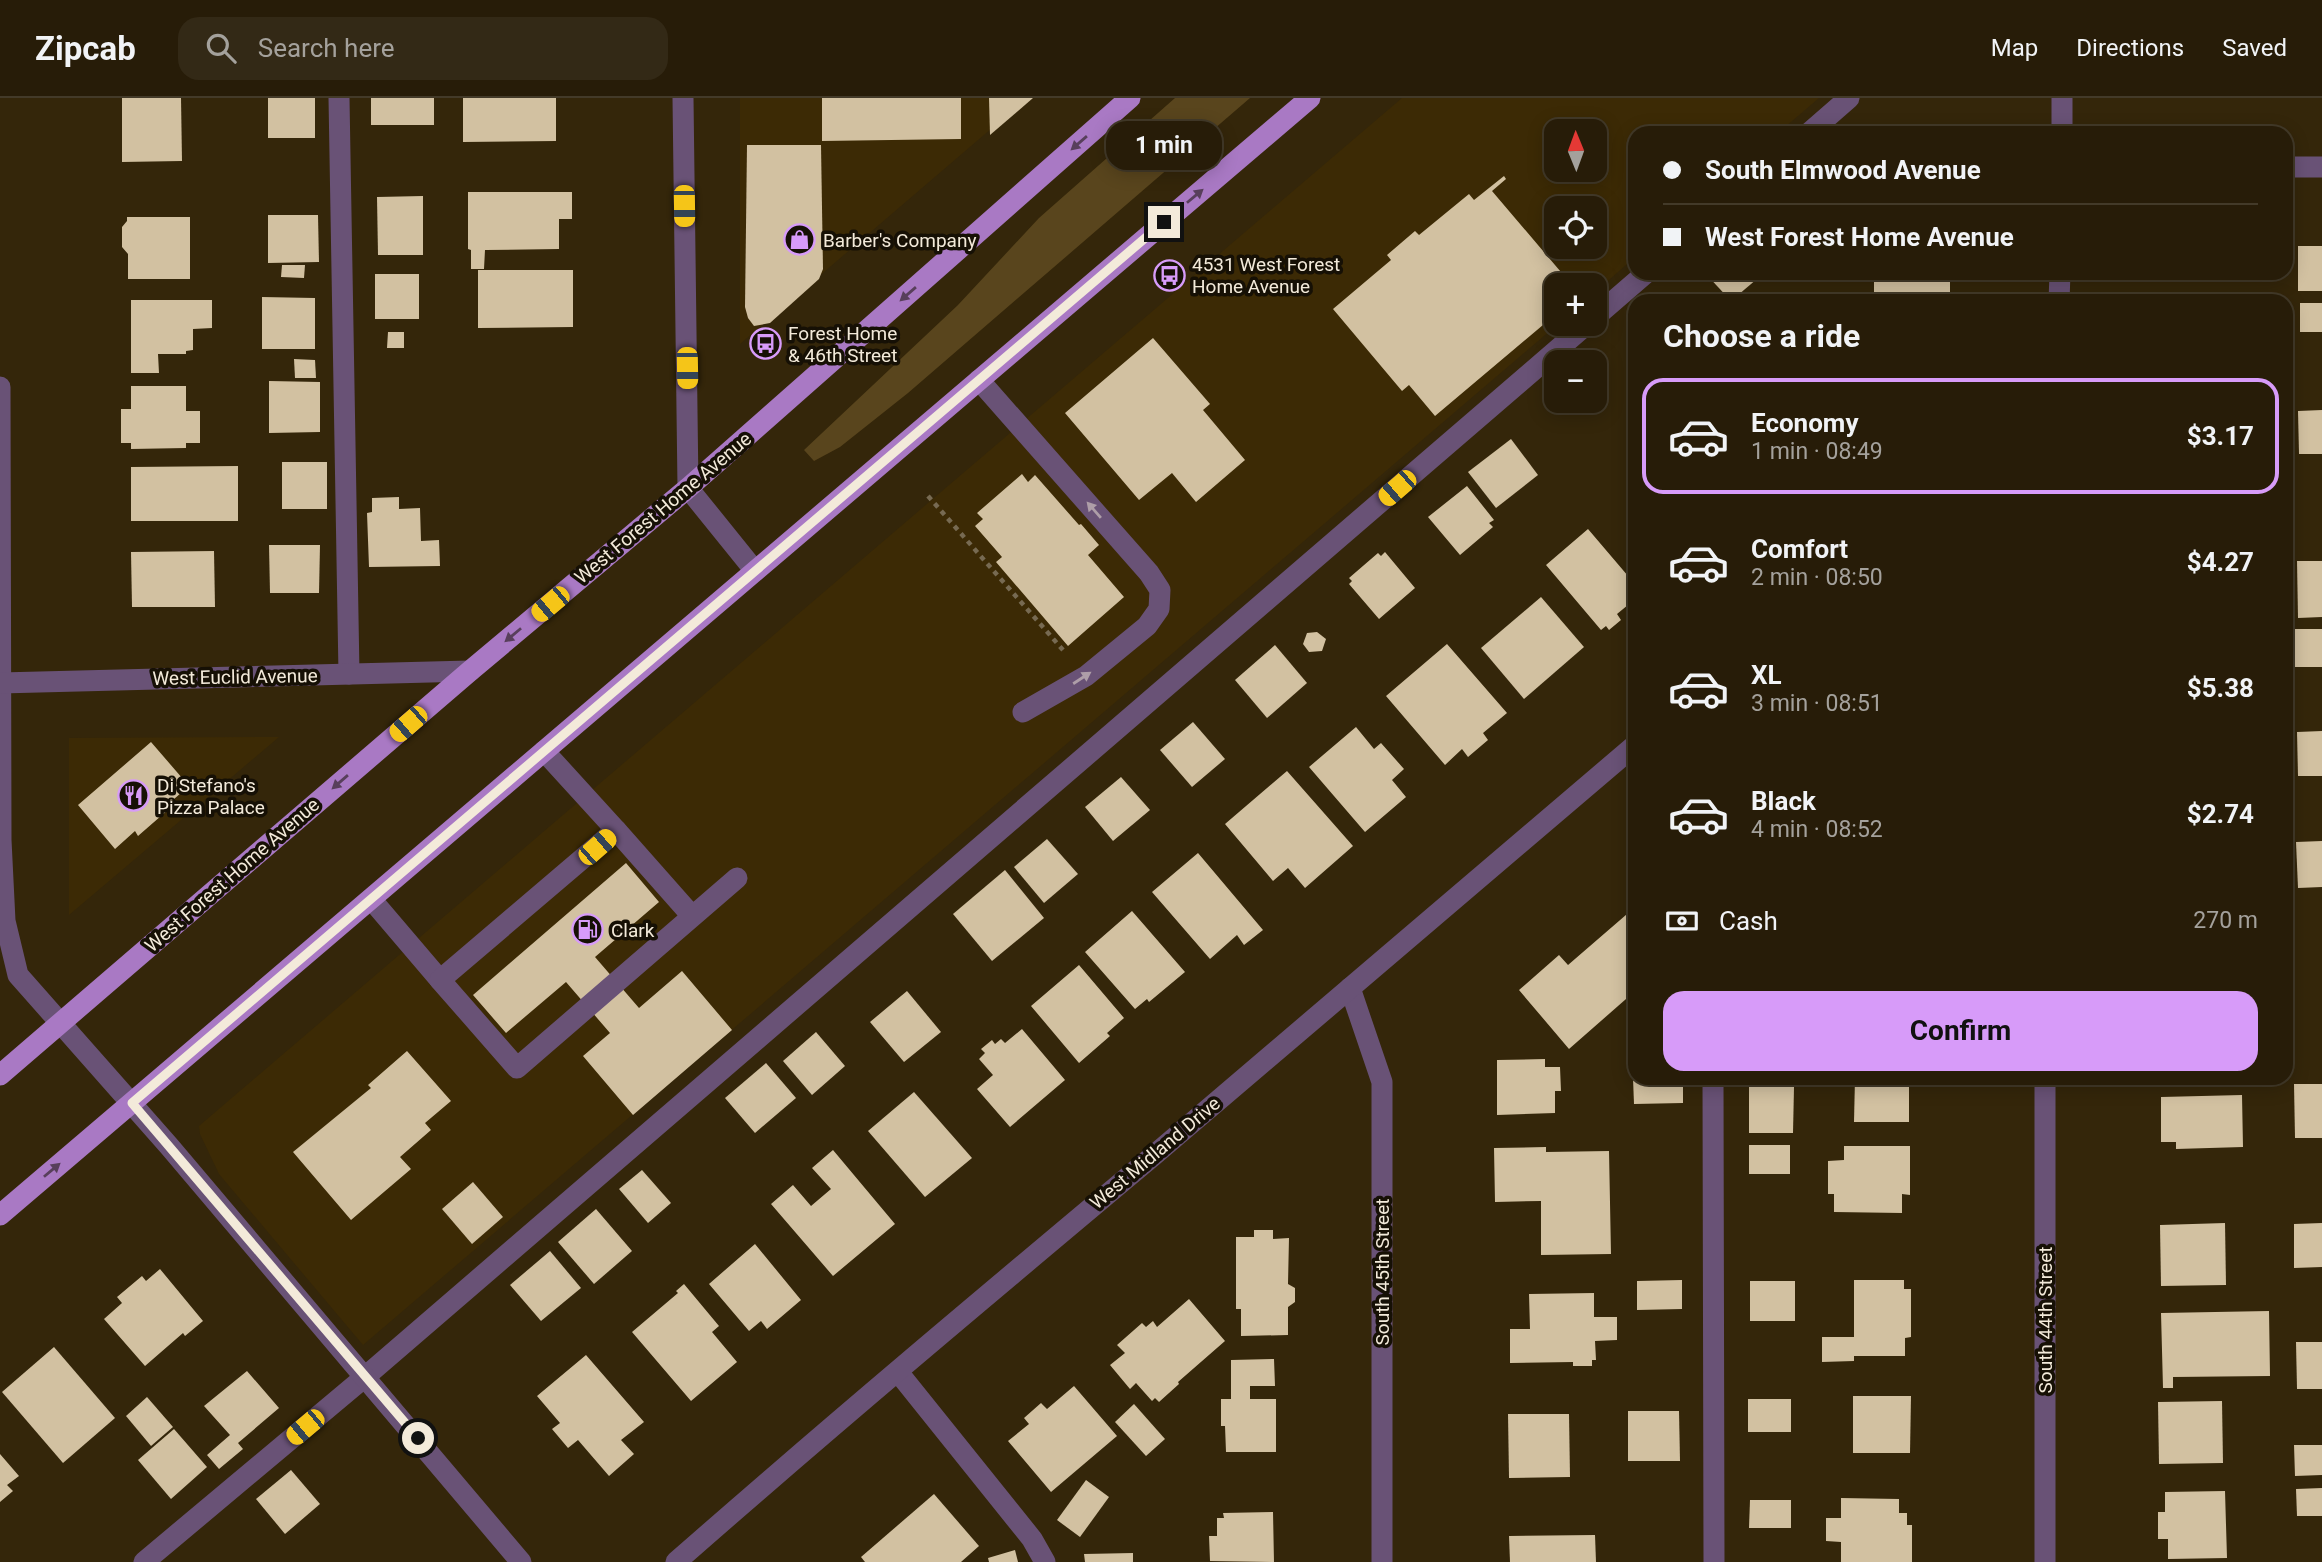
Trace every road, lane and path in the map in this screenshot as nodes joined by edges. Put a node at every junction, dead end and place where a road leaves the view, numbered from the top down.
1 (339, 98) edge
2 (683, 98) edge
3 (1130, 98) edge
4 (1310, 98) edge
5 (1849, 98) edge
6 (2062, 98) edge
7 (1817, 126) edge
8 (2062, 126) edge
9 (2293, 167) edge
10 (2322, 167) edge
11 (1638, 280) edge
12 (1607, 307) edge
13 (1573, 336) edge
14 (979, 380) junction
15 (0, 387) edge
16 (688, 488) junction
17 (928, 496) dead end
18 (755, 571) junction
19 (470, 671) junction
20 (349, 674) junction
21 (1086, 676) junction
22 (1, 683) edge
23 (1023, 712) dead end
24 (544, 751) junction
25 (1628, 751) edge
26 (616, 830) junction
27 (737, 878) dead end
28 (370, 899) junction
29 (692, 916) junction
30 (3, 921) edge
31 (440, 980) junction
32 (1350, 988) junction
33 (59, 1022) junction
34 (0, 1075) edge
35 (1713, 1085) edge
36 (2045, 1085) edge
37 (132, 1103) junction
38 (0, 1215) edge
39 (898, 1372) junction
40 (366, 1376) junction
41 (144, 1562) edge
42 (522, 1562) edge
43 (676, 1562) edge
44 (1045, 1562) edge
45 (1382, 1562) edge
46 (1714, 1562) edge
47 (2045, 1562) edge

1 - 20 street
2 - 16 street
3 -> 16 main road, West Forest Home Avenue
14 -> 4 main road
5 - 7 street
6 - 8 street
9 - 10 street
11 - 12 street
13 - 40 street
14 - 18 main road
21 -> 14 street
15 - 22 street
16 - 18 street
16 -> 19 main road, West Forest Home Avenue
17 - 21 path
18 - 24 main road
19 - 20 street, West Euclid Avenue
19 -> 33 main road, West Forest Home Avenue
20 - 22 street, West Euclid Avenue
23 -> 21 street
22 - 30 street
24 - 26 street
24 - 28 main road
25 - 32 street, West Midland Drive
26 - 29 street
26 - 31 street
27 - 29 street
28 - 31 street
28 - 37 main road
29 - 31 street
30 - 33 street
32 - 39 street, West Midland Drive
32 - 45 street, South 45th Street
33 - 34 main road, West Forest Home Avenue
33 - 37 street
35 - 46 street
36 - 47 street, South 44th Street
38 -> 37 main road
37 - 40 street
39 - 43 street, West Midland Drive
39 - 44 street
40 - 41 street
40 - 42 street

